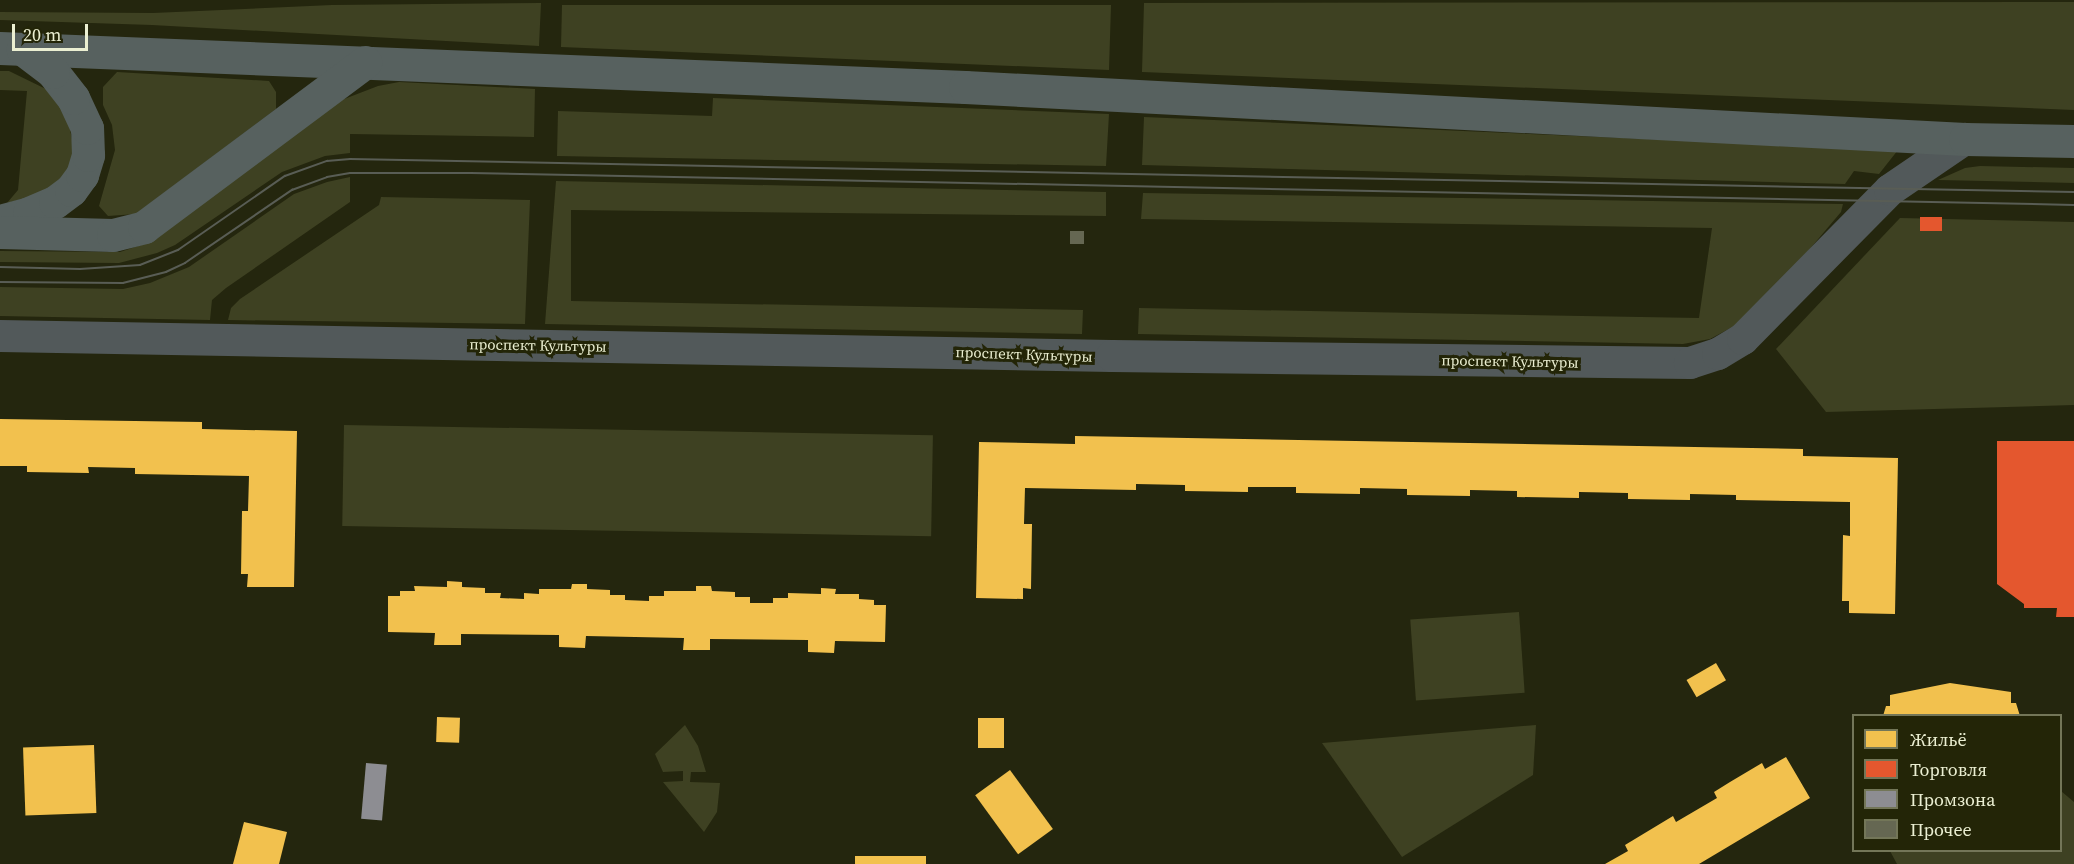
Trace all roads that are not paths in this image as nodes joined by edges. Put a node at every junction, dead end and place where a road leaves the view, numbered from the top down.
1 (12, 49) edge
2 (365, 62) junction
3 (1965, 139) junction
4 (2074, 141) edge
5 (0, 221) edge
6 (0, 232) edge
7 (0, 336) edge

1 - 2 main road
1 - 5 main road
2 - 3 main road
2 - 6 main road
3 - 4 main road
3 - 7 street, проспект Культуры

